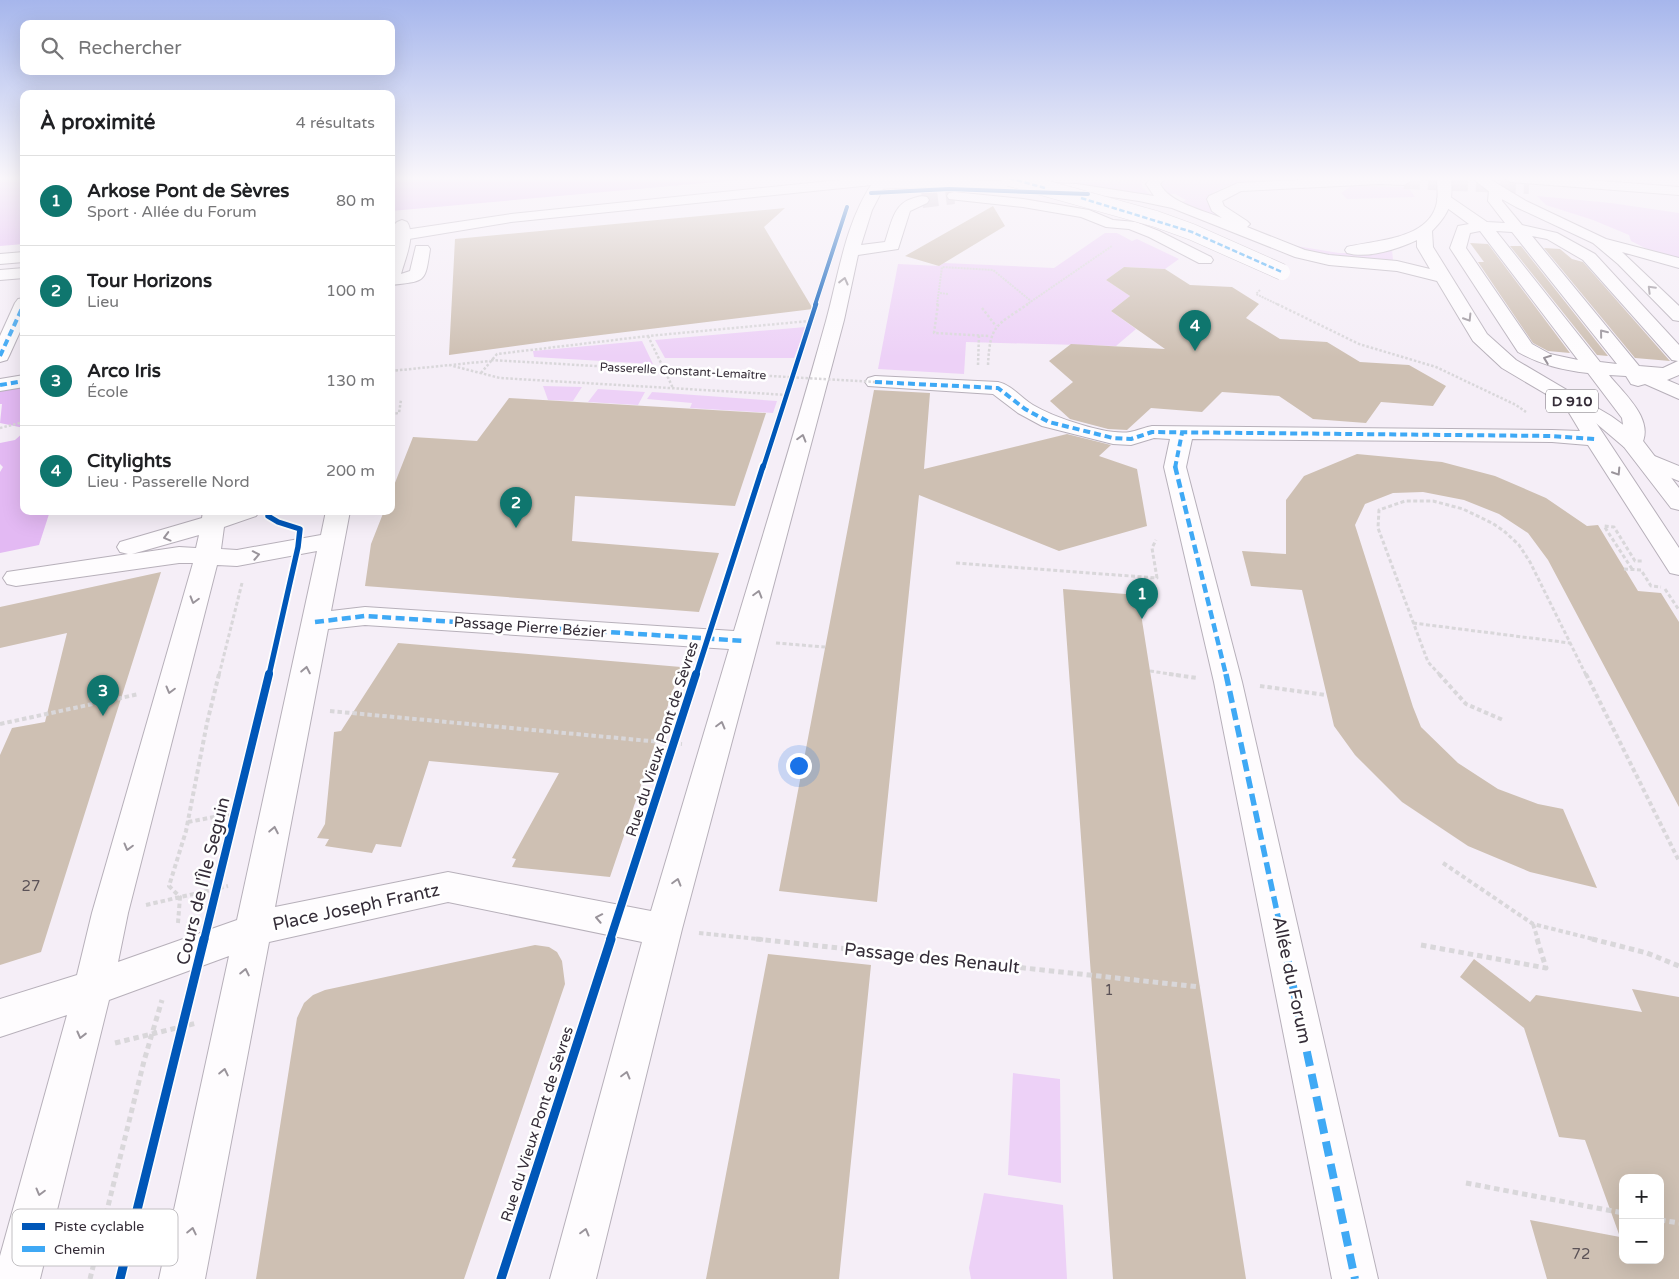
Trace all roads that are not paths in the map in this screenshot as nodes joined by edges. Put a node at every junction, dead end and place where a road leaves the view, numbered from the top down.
1 (856, 238) edge
2 (895, 238) edge
3 (1161, 238) edge
4 (1205, 238) edge
5 (1259, 238) edge
6 (1272, 238) edge
7 (1407, 238) edge
8 (1424, 238) edge
9 (1461, 238) edge
10 (1493, 238) edge
11 (1524, 238) edge
12 (1555, 238) edge
13 (1593, 238) edge
14 (1598, 240) junction
15 (422, 250) dead end
16 (852, 251) junction
17 (1205, 260) dead end
18 (1679, 263) edge
19 (1282, 272) dead end
20 (20, 274) edge
21 (0, 276) edge
22 (1442, 277) junction
23 (395, 279) edge
24 (20, 312) edge
25 (1679, 316) edge
26 (0, 356) edge
27 (1679, 356) edge
28 (1679, 367) edge
29 (1634, 371) junction
30 (1599, 374) junction
31 (20, 381) edge
32 (875, 382) road end
33 (0, 384) edge
34 (1679, 393) edge
35 (1572, 401) junction
36 (1182, 433) junction
37 (1594, 438) junction
38 (1632, 442) junction
39 (1647, 460) junction
40 (1679, 474) edge
41 (1679, 503) edge
42 (337, 515) edge
43 (214, 517) edge
44 (332, 541) junction
45 (208, 557) junction
46 (1679, 567) edge
47 (8, 580) edge
48 (315, 622) junction
49 (756, 642) junction
50 (664, 929) junction
51 (254, 931) junction
52 (93, 988) junction
53 (0, 1018) edge
54 (35, 1209) edge
55 (20, 1266) edge
56 (17, 1279) edge
57 (182, 1279) edge
58 (573, 1279) edge
59 (1355, 1279) edge

1 - 16 street
2 - 16 street
3 - 17 street
4 - 19 street, bridge
5 - 22 street
6 - 7 street
8 - 22 street, D 910
30 -> 9 street
10 - 30 street
29 -> 11 street
12 - 27 street
13 - 14 street
14 - 18 street
25 -> 14 street
15 - 23 street
49 -> 16 street
20 - 21 street
22 -> 35 street, D 910
24 - 26 street
28 - 29 street
29 - 30 street
29 - 34 street
30 - 38 street
31 - 33 street
32 - 36 street
35 - 37 street
35 - 38 street, D 910
36 - 37 street
36 - 59 street, Allée du Forum
37 -> 46 street
38 - 39 street, D 910
39 - 40 street
39 - 41 street, D 910
42 - 44 street
43 - 45 street
43 -> 47 street
45 -> 44 street
44 - 48 street
45 - 47 street
45 -> 52 street
48 - 49 street, Passage Pierre Bézier
51 -> 48 street
50 -> 49 street
50 -> 51 street, Place Joseph Frantz
58 -> 50 street
51 - 52 street, Place Joseph Frantz
57 -> 51 street
52 - 53 street, Place Joseph Frantz
52 -> 54 street
55 -> 56 street

